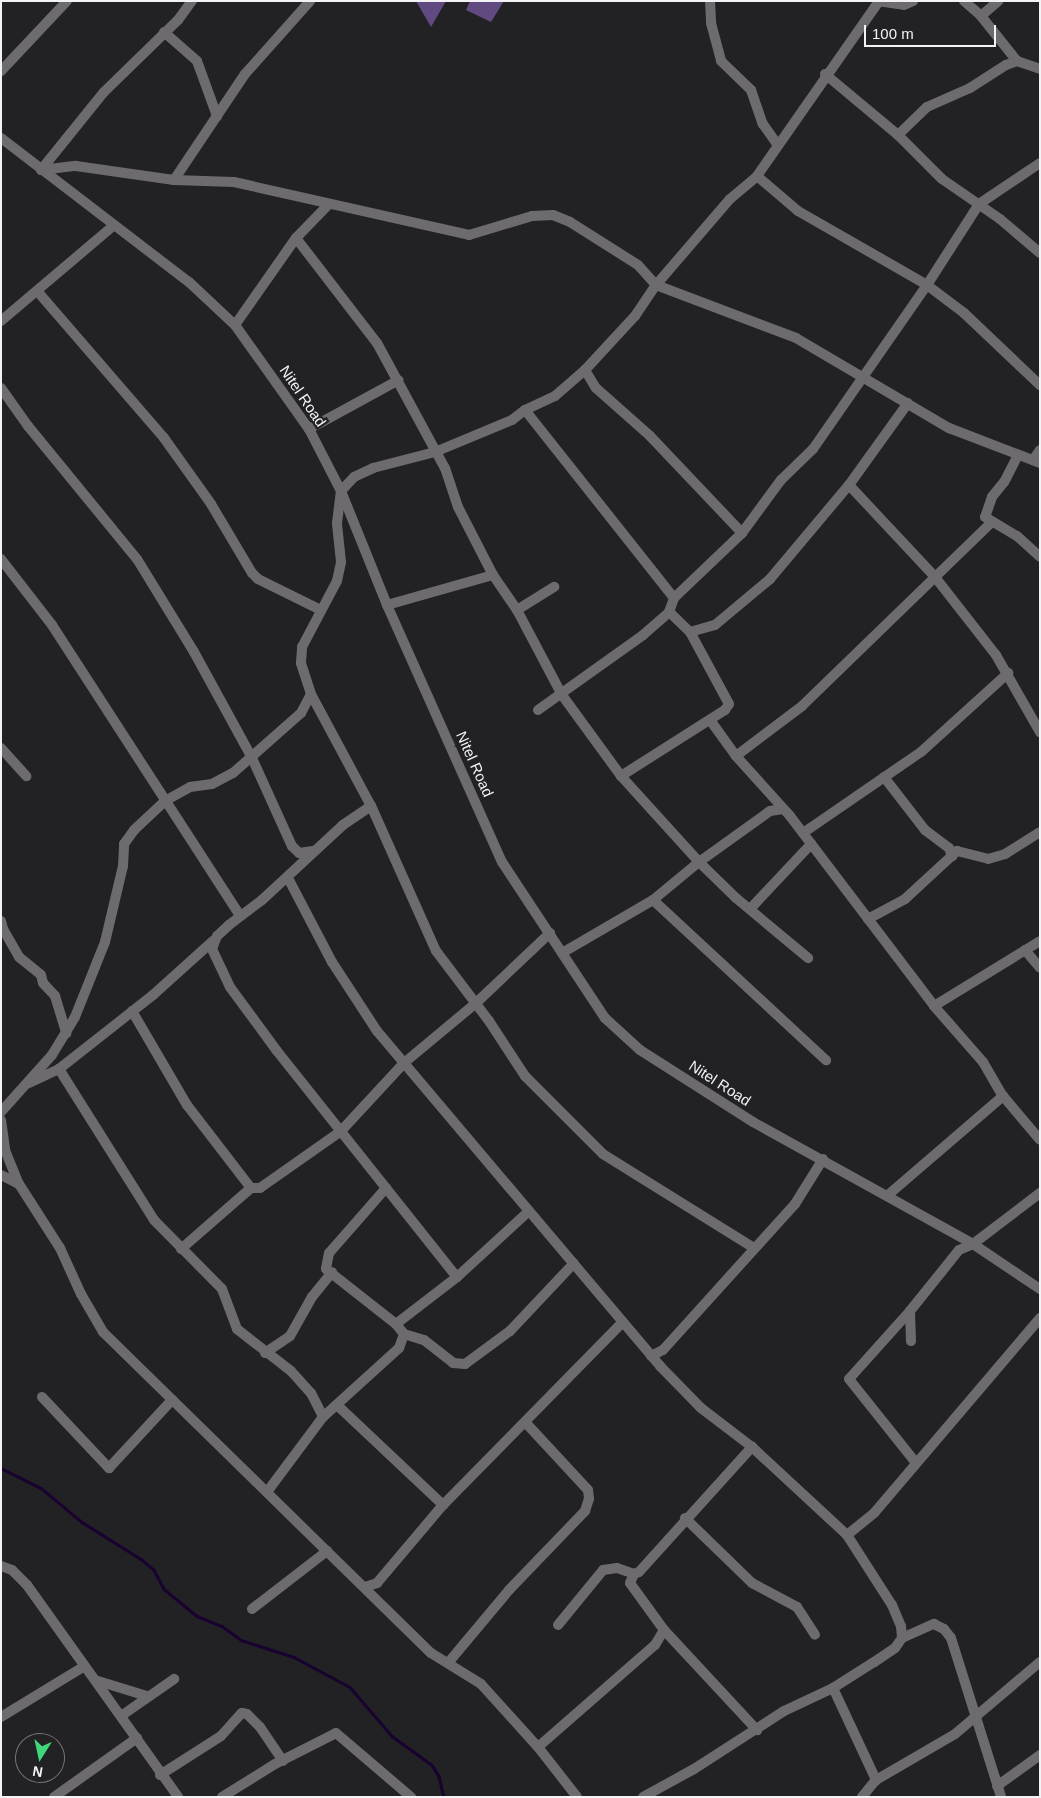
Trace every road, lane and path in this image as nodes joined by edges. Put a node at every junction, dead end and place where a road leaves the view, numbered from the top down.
1 (67, 1) edge
2 (192, 1) edge
3 (310, 1) edge
4 (710, 1) edge
5 (913, 1) edge
6 (964, 1) edge
7 (998, 1) edge
8 (878, 2) edge
9 (981, 16) junction
10 (164, 32) junction
11 (1017, 61) junction
12 (1040, 69) edge
13 (1, 72) edge
14 (825, 74) junction
15 (217, 116) junction
16 (898, 135) junction
17 (1, 138) edge
18 (777, 144) junction
19 (1040, 163) edge
20 (42, 170) junction
21 (757, 176) junction
22 (174, 180) junction
23 (329, 204) junction
24 (979, 204) junction
25 (114, 225) junction
26 (296, 238) junction
27 (1040, 253) edge
28 (927, 285) junction
29 (656, 286) junction
30 (38, 292) junction
31 (3, 315) edge
32 (235, 325) junction
33 (585, 370) junction
34 (863, 376) junction
35 (399, 380) junction
36 (1040, 385) edge
37 (1, 388) edge
38 (908, 403) junction
39 (525, 410) junction
40 (309, 429) junction
41 (1040, 450) edge
42 (435, 452) junction
43 (1018, 455) junction
44 (1036, 461) edge
45 (849, 485) junction
46 (341, 491) junction
47 (992, 523) junction
48 (742, 533) junction
49 (1040, 557) edge
50 (1, 559) edge
51 (493, 575) junction
52 (935, 576) junction
53 (554, 587) dead end
54 (674, 598) junction
55 (387, 605) junction
56 (321, 610) junction
57 (517, 610) junction
58 (668, 612) junction
59 (690, 632) junction
60 (1008, 673) junction
61 (311, 694) junction
62 (562, 695) junction
63 (538, 710) dead end
64 (710, 720) junction
65 (1040, 732) edge
66 (1, 748) edge
67 (736, 756) junction
68 (252, 758) junction
69 (26, 776) dead end
70 (621, 776) junction
71 (884, 777) junction
72 (165, 801) junction
73 (371, 806) junction
74 (784, 809) junction
75 (1040, 832) edge
76 (803, 834) junction
77 (811, 844) junction
78 (313, 851) junction
79 (952, 856) junction
80 (699, 862) junction
81 (288, 878) junction
82 (653, 900) junction
83 (750, 908) junction
84 (240, 916) junction
85 (868, 919) junction
86 (1, 921) edge
87 (550, 933) junction
88 (217, 936) junction
89 (1040, 941) edge
90 (1024, 950) junction
91 (562, 953) junction
92 (808, 958) dead end
93 (1040, 968) edge
94 (476, 1003) junction
95 (934, 1006) junction
96 (132, 1011) junction
97 (66, 1032) junction
98 (826, 1060) dead end
99 (404, 1063) junction
100 (59, 1069) junction
101 (24, 1086) junction
102 (1002, 1096) junction
103 (1, 1112) edge
104 (1, 1120) edge
105 (340, 1131) junction
106 (1040, 1140) edge
107 (823, 1159) junction
108 (1, 1175) edge
109 (18, 1184) junction
110 (251, 1188) junction
111 (386, 1188) junction
112 (1040, 1193) edge
113 (888, 1195) junction
114 (528, 1212) junction
115 (973, 1244) junction
116 (754, 1248) junction
117 (181, 1249) junction
118 (574, 1263) junction
119 (332, 1272) junction
120 (457, 1277) junction
121 (1040, 1290) edge
122 (910, 1312) junction
123 (1040, 1318) edge
124 (396, 1324) junction
125 (622, 1324) junction
126 (404, 1334) junction
127 (911, 1341) dead end
128 (663, 1350) junction
129 (265, 1353) junction
130 (651, 1356) junction
131 (660, 1366) junction
132 (42, 1397) dead end
133 (172, 1400) junction
134 (337, 1405) junction
135 (323, 1417) junction
136 (526, 1423) junction
137 (752, 1447) junction
138 (916, 1463) junction
139 (266, 1492) junction
140 (443, 1505) junction
141 (685, 1518) junction
142 (847, 1535) junction
143 (327, 1551) junction
144 (1, 1566) edge
145 (634, 1574) junction
146 (365, 1587) junction
147 (252, 1609) dead end
148 (558, 1625) dead end
149 (664, 1630) junction
150 (815, 1635) dead end
151 (902, 1638) junction
152 (1040, 1662) edge
153 (448, 1663) junction
154 (85, 1666) junction
155 (174, 1679) dead end
156 (98, 1681) junction
157 (833, 1688) junction
158 (148, 1696) junction
159 (976, 1715) junction
160 (121, 1716) junction
161 (1, 1717) edge
162 (756, 1730) junction
163 (137, 1738) junction
164 (538, 1747) junction
165 (1040, 1755) edge
166 (283, 1761) junction
167 (160, 1775) junction
168 (876, 1780) junction
169 (997, 1786) junction
170 (656, 1794) edge
171 (54, 1797) edge
172 (178, 1797) edge
173 (222, 1797) edge
174 (411, 1797) edge
175 (577, 1797) edge
176 (643, 1797) edge
177 (862, 1797) edge
178 (1001, 1797) edge

1 - 13 street
2 - 10 street
3 - 15 street
4 - 18 street
5 - 8 street
6 - 9 street
7 - 9 street
8 - 14 street
9 - 11 street
10 - 15 street
10 - 20 street
11 - 12 street
11 - 16 street
14 - 16 street
14 - 18 street
15 - 22 street
16 - 24 street
17 - 20 street, Nitel Road
18 - 21 street
19 - 24 street
20 - 22 street
20 - 25 street, Nitel Road
21 - 28 street
21 - 29 street
22 - 23 street
23 - 26 street
23 - 29 street
24 - 27 street
24 - 28 street
25 - 30 street
25 - 32 street, Nitel Road
26 - 32 street
26 - 35 street
28 - 34 street
28 - 36 street
29 - 33 street
29 - 34 street
30 - 31 street
30 - 56 street
32 - 40 street, Nitel Road
33 - 39 street
33 - 48 street
34 - 38 street
34 - 48 street
35 - 40 street
35 - 42 street
37 - 68 street
38 - 43 street
38 - 45 street
39 - 42 street
39 - 54 street
40 - 46 street, Nitel Road
41 - 44 street
42 - 46 street
42 - 51 street
43 - 44 street
43 - 47 street
45 - 52 street
45 - 59 street
46 - 55 street, Nitel Road
46 - 56 street
47 - 49 street
47 - 52 street
48 - 54 street
50 - 72 street
51 - 55 street
51 - 57 street
52 - 60 street
52 - 67 street
53 - 57 street
54 - 58 street
55 - 87 street, Nitel Road
56 - 61 street
57 - 62 street
58 - 59 street
58 - 62 street
59 - 64 street
60 - 65 street
60 - 71 street
61 - 68 street
61 - 73 street
62 - 63 street
62 - 70 street
64 - 67 street
64 - 70 street
66 - 69 street
67 - 74 street
68 - 72 street
68 - 78 street
70 - 80 street
71 - 76 street
71 - 79 street
72 - 84 street
72 - 97 street
73 - 78 street
73 - 94 street
74 - 76 street
74 - 80 street
75 - 79 street
76 - 77 street
77 - 83 street
77 - 85 street
78 - 81 street
79 - 85 street
80 - 82 street
80 - 83 street
81 - 84 street
81 - 99 street
82 - 91 street
82 - 98 street
83 - 92 street
84 - 88 street
85 - 95 street
86 - 97 street
87 - 91 street, Nitel Road
87 - 94 street
88 - 96 street
88 - 105 street
89 - 90 street
90 - 93 street
90 - 95 street
91 - 107 street, Nitel Road
94 - 99 street
94 - 116 street
95 - 102 street
96 - 100 street
96 - 110 street
97 - 101 street
99 - 105 street
99 - 114 street
100 - 101 street
100 - 117 street
101 - 103 street
102 - 106 street
102 - 113 street
104 - 109 street
105 - 110 street
105 - 111 street
107 - 113 street, Nitel Road
107 - 116 street
108 - 109 street
109 - 133 street
110 - 117 street
111 - 119 street
111 - 120 street
112 - 115 street
113 - 115 street, Nitel Road
114 - 118 street
114 - 120 street
115 - 121 street, Nitel Road
115 - 122 street
116 - 128 street
117 - 129 street
118 - 125 street
118 - 126 street
119 - 124 street
119 - 129 street
120 - 124 street
122 - 127 street
122 - 138 street
123 - 138 street
124 - 126 street
125 - 130 street
125 - 136 street
126 - 134 street
128 - 130 street
128 - 131 street
129 - 135 street
130 - 131 street
131 - 137 street
132 - 133 street
133 - 139 street
134 - 135 street
134 - 140 street
135 - 139 street
136 - 140 street
136 - 153 street
137 - 141 street
137 - 142 street
138 - 142 street
139 - 143 street
140 - 146 street
141 - 145 street
141 - 150 street
142 - 151 street
143 - 146 street
143 - 147 street
144 - 154 street
145 - 148 street
145 - 149 street
146 - 153 street
149 - 162 street
149 - 164 street
151 - 157 street
151 - 159 street
152 - 159 street
153 - 164 street
154 - 156 street
154 - 161 street
155 - 158 street
156 - 158 street
156 - 160 street
157 - 162 street
157 - 168 street
158 - 160 street
159 - 168 street
159 - 169 street
160 - 163 street
162 - 170 street
163 - 167 street
163 - 171 street
164 - 175 street
165 - 169 street
166 - 167 street
166 - 173 street
166 - 174 street
167 - 172 street
168 - 177 street
169 - 178 street
170 - 176 street

